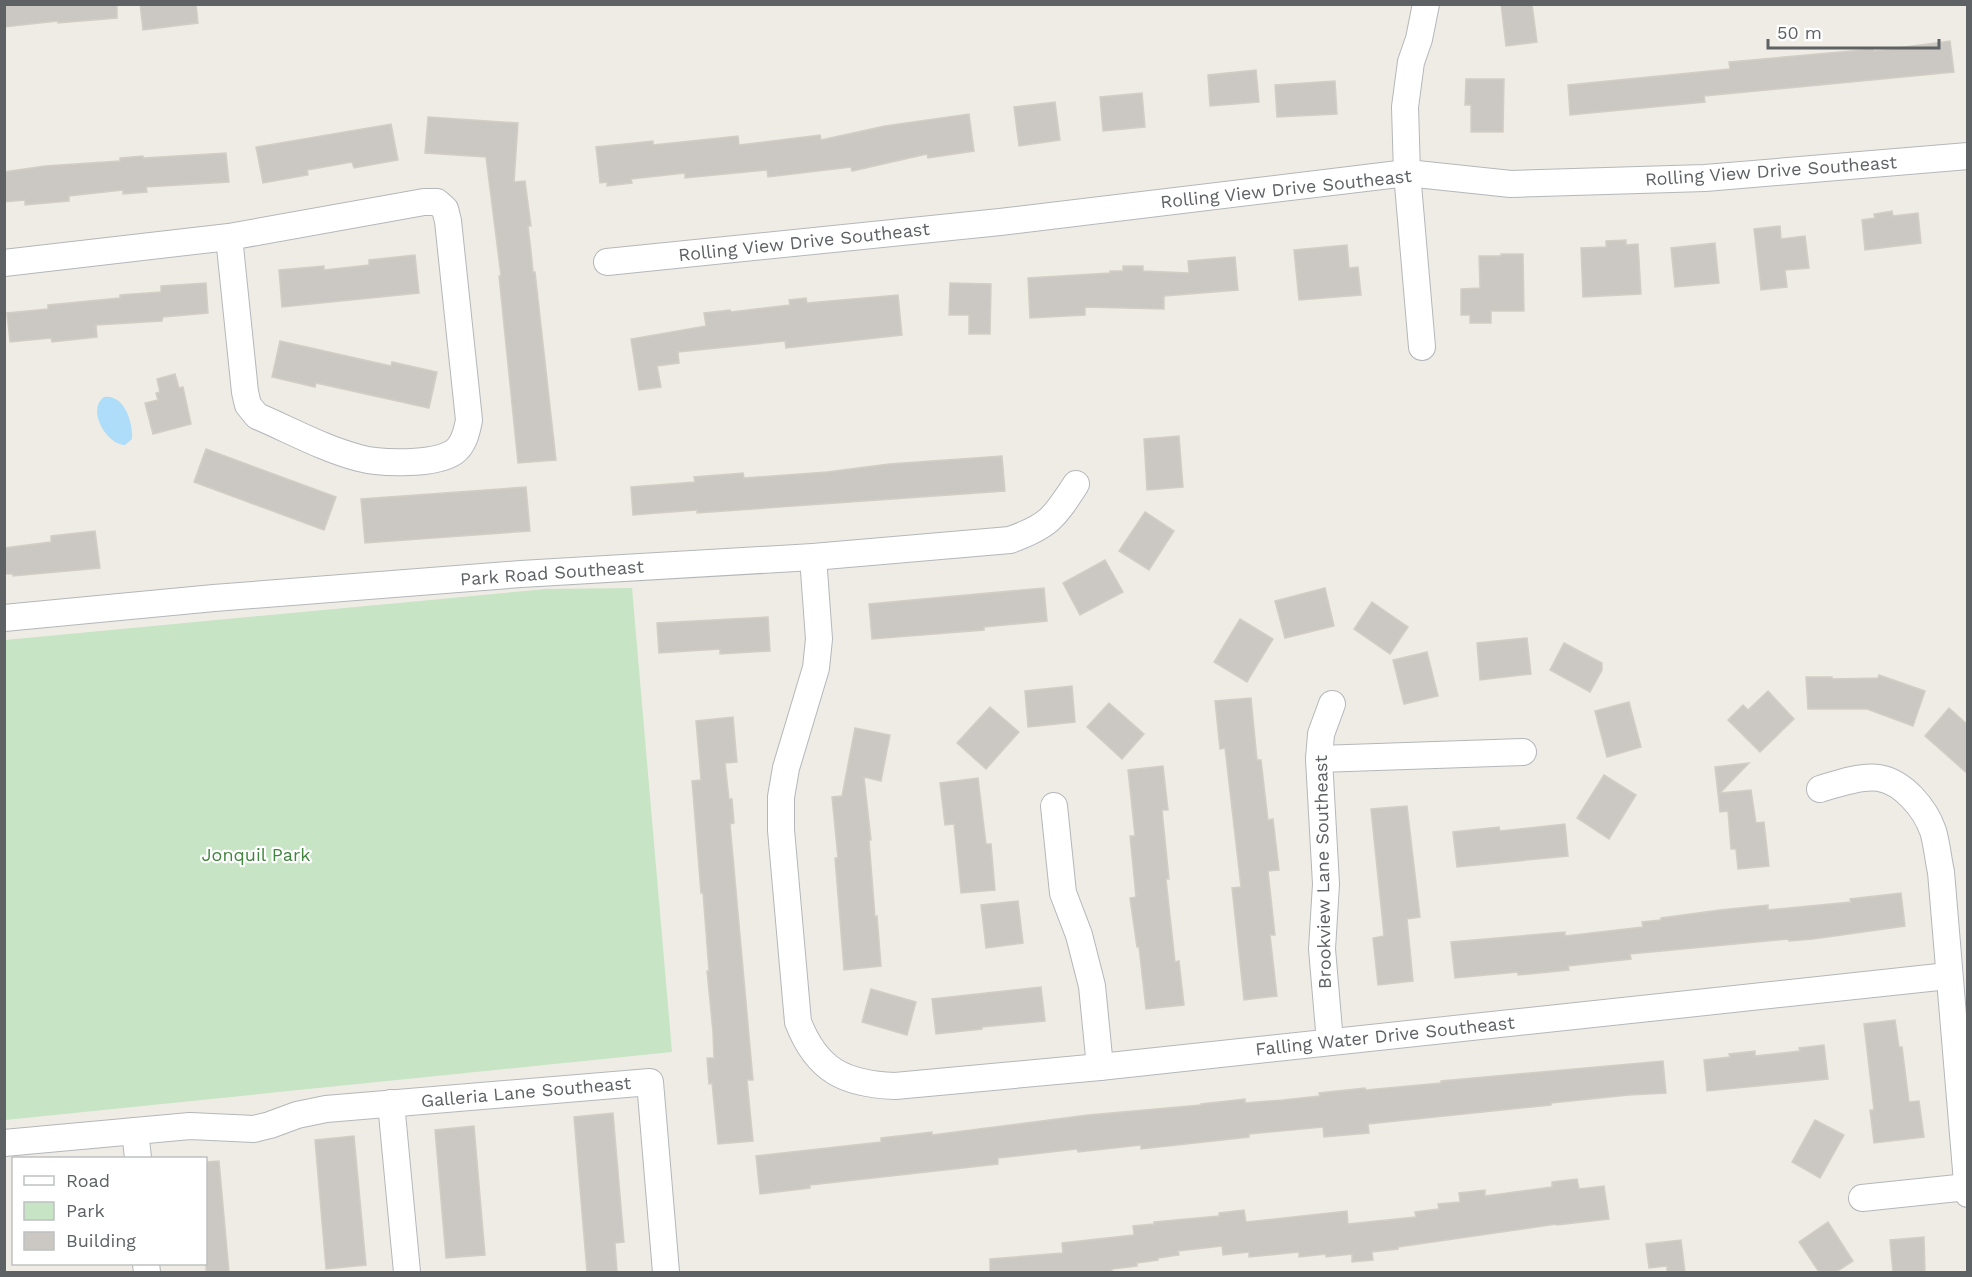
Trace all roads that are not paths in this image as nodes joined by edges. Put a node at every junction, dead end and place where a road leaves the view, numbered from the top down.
1 (1426, 4) edge
2 (1968, 156) edge
3 (1407, 173) junction
4 (229, 237) junction
5 (607, 262) dead end
6 (4, 263) edge
7 (1422, 347) dead end
8 (1076, 484) dead end
9 (813, 557) junction
10 (4, 618) edge
11 (1332, 704) dead end
12 (1523, 752) dead end
13 (1319, 759) junction
14 (1820, 789) dead end
15 (1054, 806) dead end
16 (1948, 976) junction
17 (1330, 1042) junction
18 (1100, 1067) junction
19 (391, 1103) junction
20 (135, 1131) junction
21 (4, 1143) edge
22 (138, 1157) edge
23 (1967, 1187) edge
24 (1968, 1194) edge
25 (1862, 1198) dead end
26 (407, 1272) edge
27 (666, 1272) edge

1 - 3 street
2 - 3 street, Rolling View Drive Southeast
3 - 5 street, Rolling View Drive Southeast
3 - 7 street
4 - 4 street
4 - 6 street
8 - 9 street, Park Road Southeast
9 - 10 street, Park Road Southeast
9 - 18 street, Falling Water Drive Southeast
11 - 13 street, Brookview Lane Southeast
12 - 13 street
13 - 17 street, Brookview Lane Southeast
14 - 16 street
15 - 18 street
16 - 17 street, Falling Water Drive Southeast
16 - 23 street
17 - 18 street, Falling Water Drive Southeast
19 - 20 street, Galleria Lane Southeast
19 - 26 street
19 - 27 street, Galleria Lane Southeast
20 - 21 street, Galleria Lane Southeast
20 - 22 street
23 - 24 street
23 - 25 street

